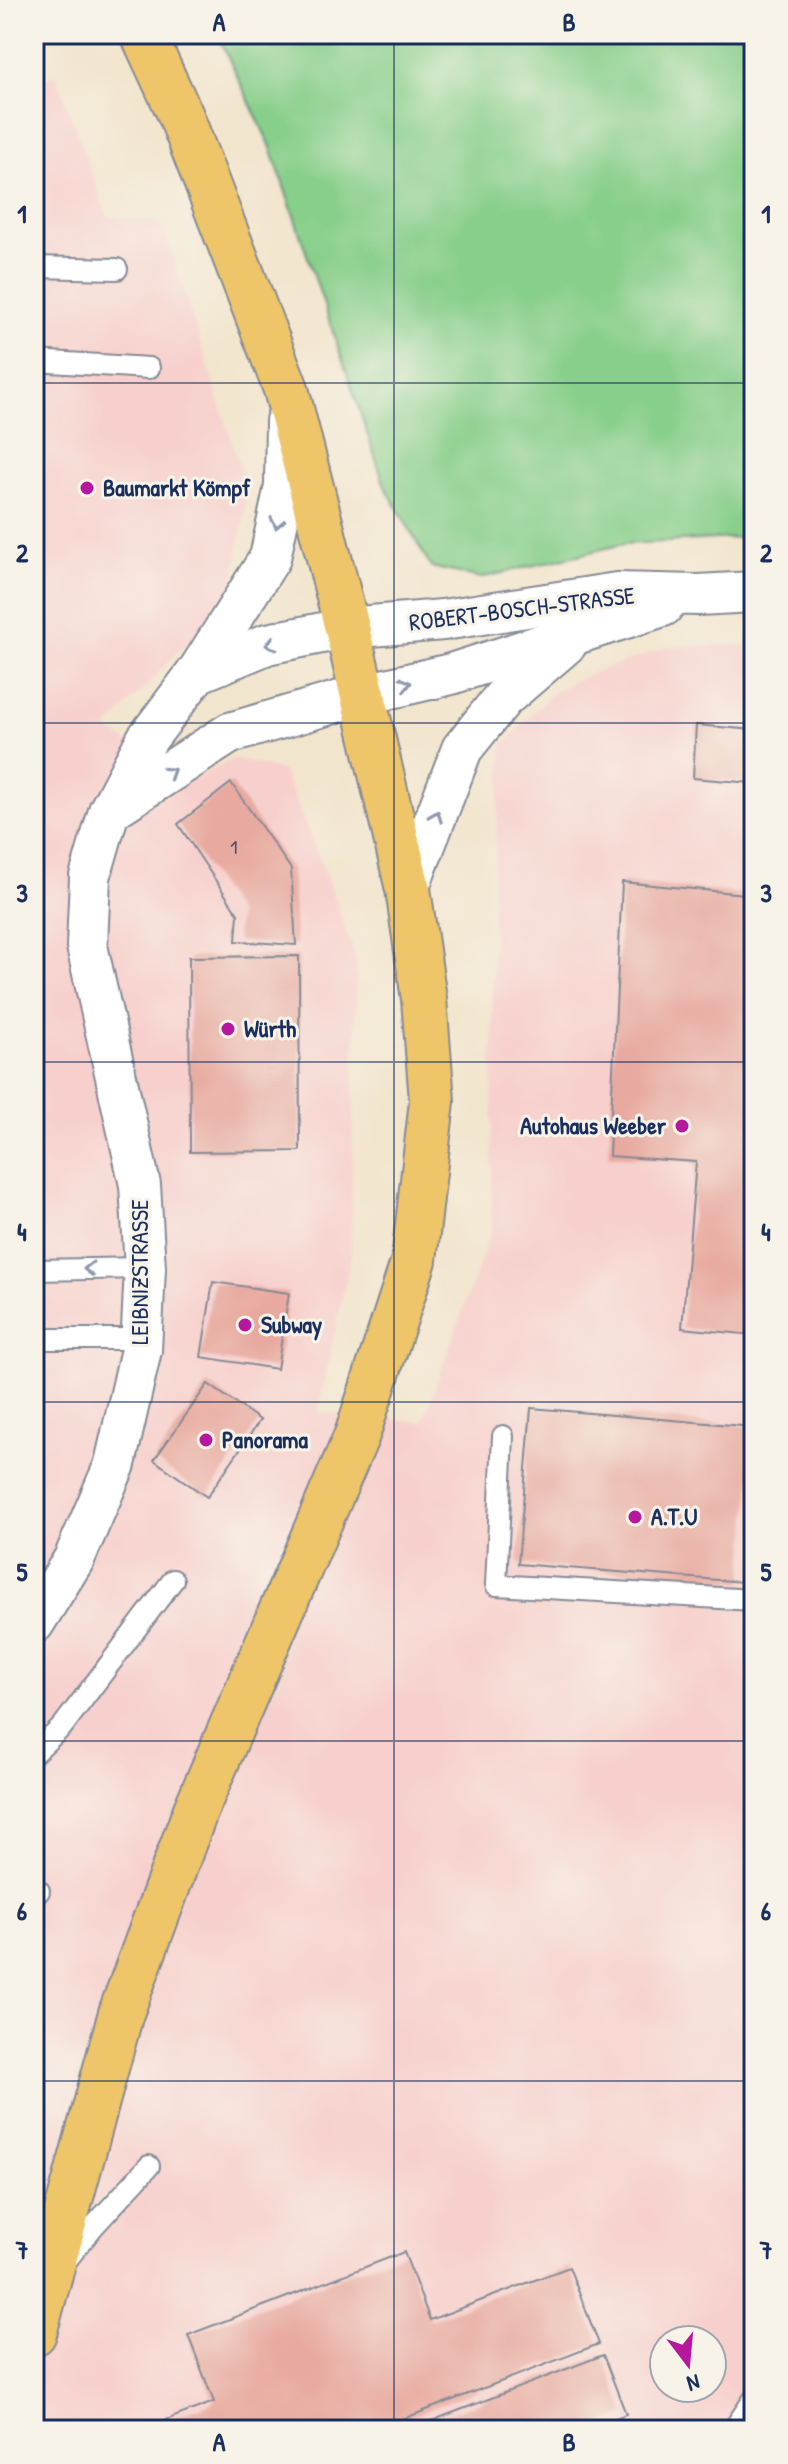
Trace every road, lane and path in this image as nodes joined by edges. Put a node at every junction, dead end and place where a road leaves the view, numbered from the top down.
1 (143, 34) edge
2 (34, 267) edge
3 (117, 269) dead end
4 (34, 361) edge
5 (149, 368) dead end
6 (286, 389) junction
7 (754, 592) edge
8 (698, 595) junction
9 (347, 628) junction
10 (582, 631) junction
11 (197, 673) junction
12 (361, 695) junction
13 (109, 811) junction
14 (408, 889) junction
15 (145, 1268) junction
16 (34, 1270) edge
17 (34, 1339) edge
18 (142, 1339) junction
19 (503, 1436) dead end
20 (173, 1580) dead end
21 (754, 1600) edge
22 (34, 1623) edge
23 (34, 1753) edge
24 (149, 2166) dead end
25 (47, 2286) junction
26 (34, 2333) edge
27 (754, 2399) edge
28 (733, 2430) edge

1 - 6 main road
2 - 3 lane
4 - 5 lane
6 - 9 main road
6 -> 11 street, LEIBNIZSTRASSE
7 - 8 street, ROBERT-BOSCH-STRASSE
8 - 9 street, ROBERT-BOSCH-STRASSE
8 - 10 street, ROBERT-BOSCH-STRASSE
9 -> 11 street
9 - 12 main road
12 -> 10 street, ROBERT-BOSCH-STRASSE
14 -> 10 street, ROBERT-BOSCH-STRASSE
11 - 13 street, LEIBNIZSTRASSE
13 -> 12 street
12 - 14 main road
13 - 15 street, LEIBNIZSTRASSE
14 - 25 main road
15 -> 16 lane
15 - 18 street, LEIBNIZSTRASSE
17 - 18 lane
18 - 22 street, LEIBNIZSTRASSE
19 - 21 lane
20 - 23 lane
24 - 25 lane
25 - 26 main road
27 - 28 lane

